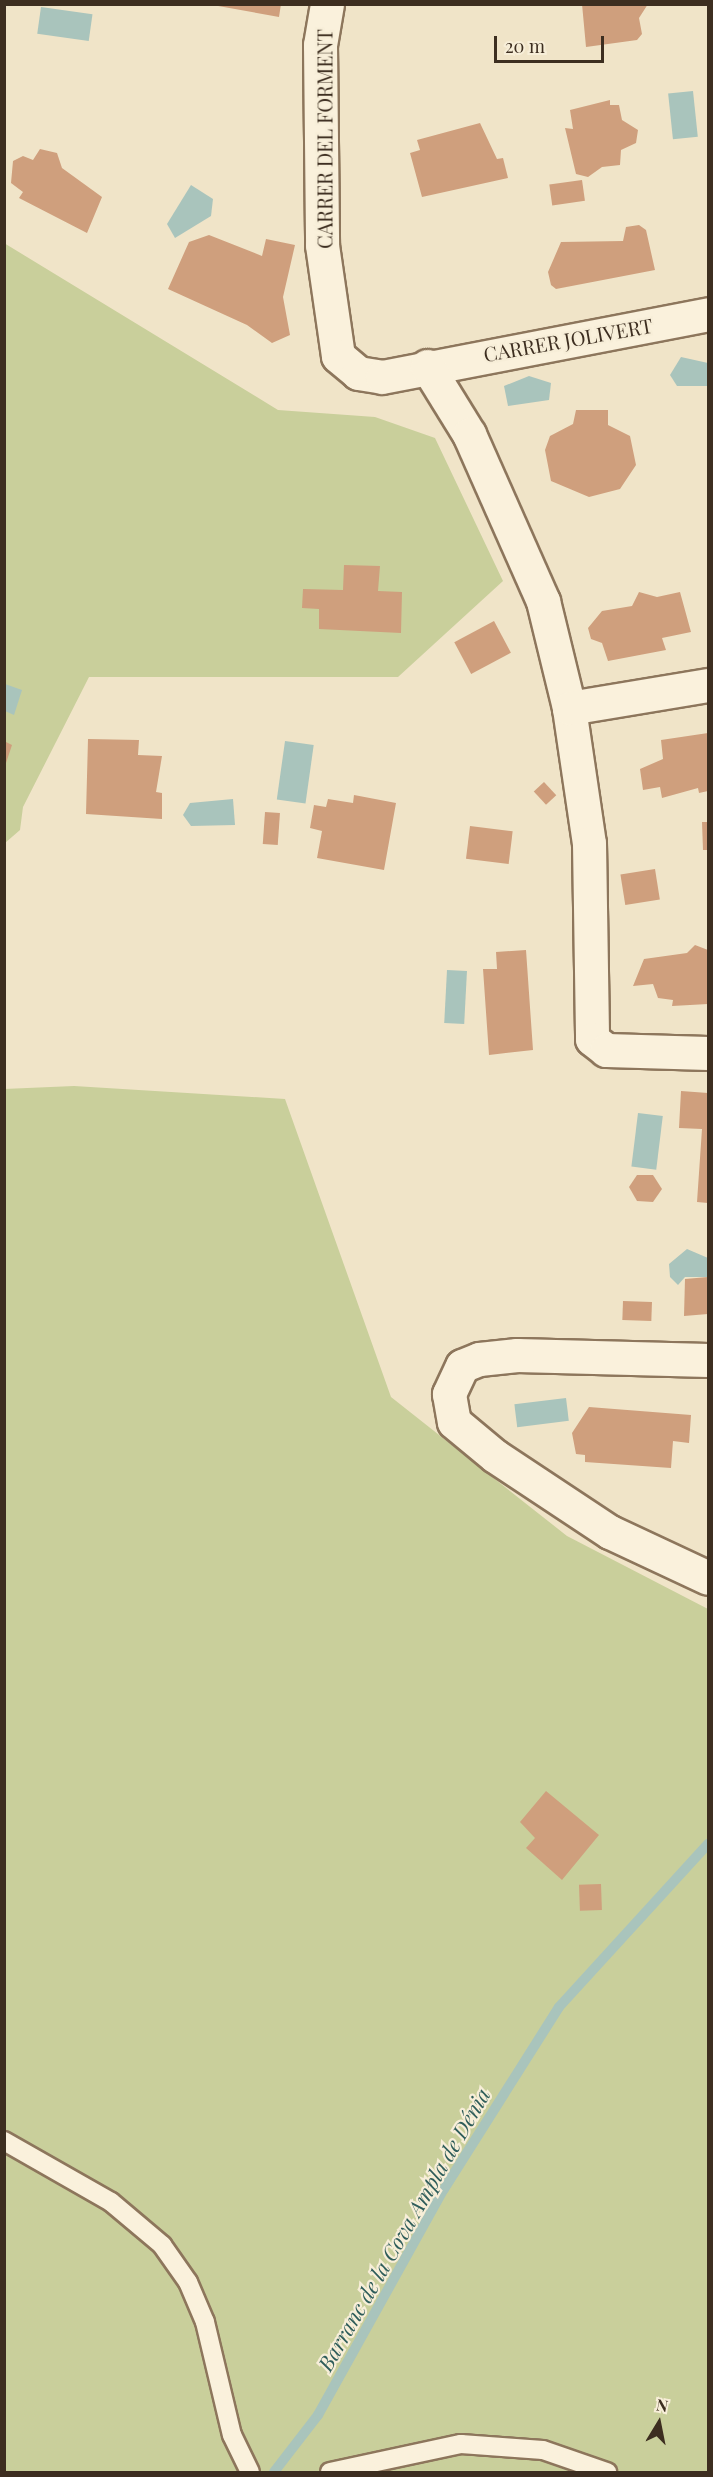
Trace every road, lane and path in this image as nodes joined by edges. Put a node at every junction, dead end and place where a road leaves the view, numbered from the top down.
1 (327, 4) edge
2 (708, 314) edge
3 (427, 366) junction
4 (708, 685) edge
5 (569, 708) junction
6 (708, 1053) edge
7 (708, 1360) edge
8 (708, 1578) edge
9 (4, 2141) edge
10 (250, 2472) edge
11 (330, 2472) edge
12 (607, 2472) edge

1 - 3 street, CARRER DEL FORMENT
2 - 3 street, CARRER JOLIVERT
3 - 5 street
4 - 5 street
5 - 6 street
7 - 8 street
9 - 10 lane
11 - 12 lane

